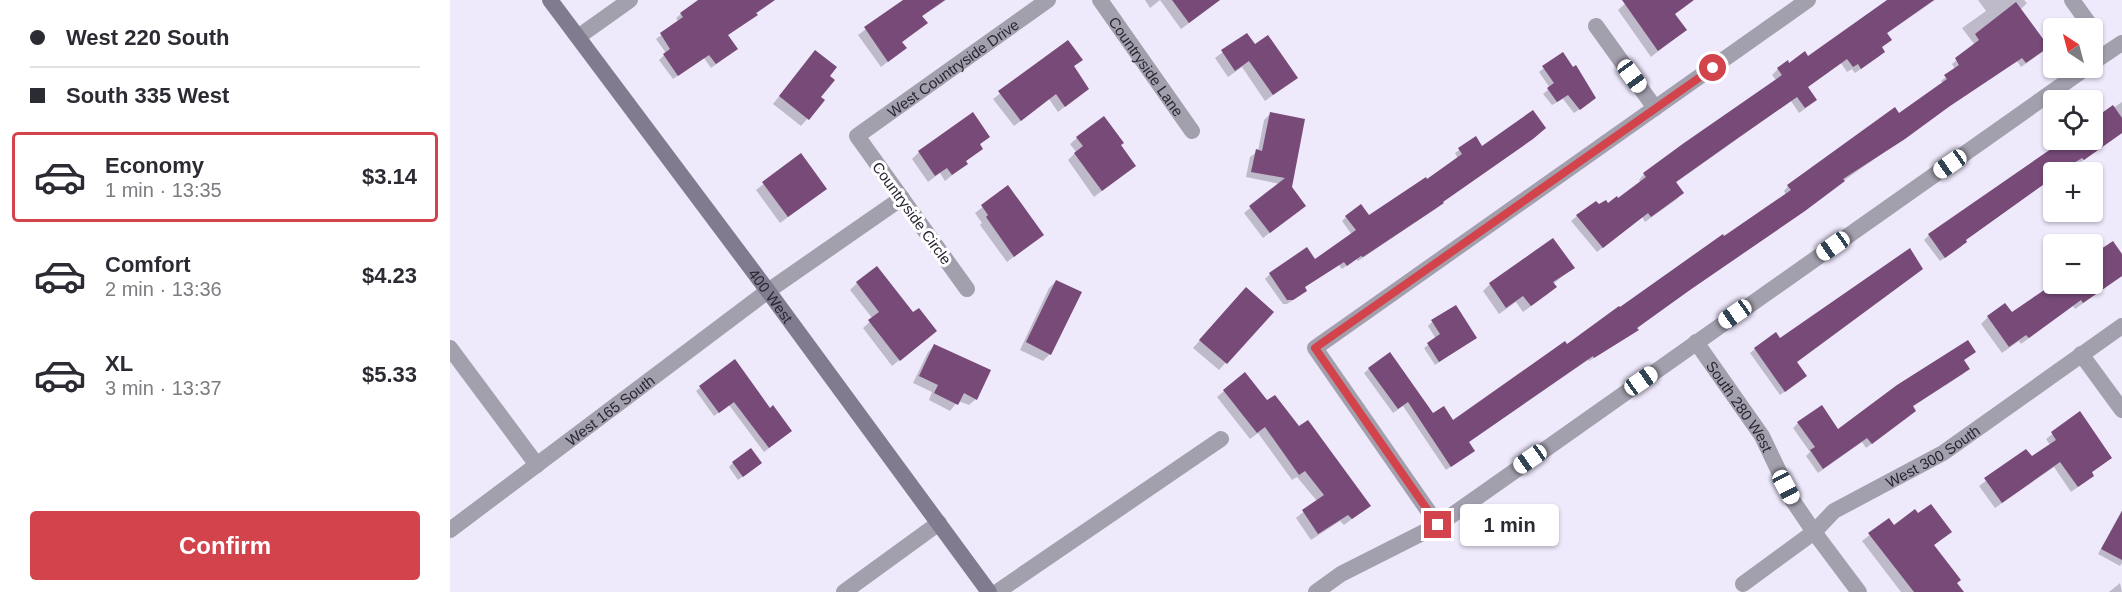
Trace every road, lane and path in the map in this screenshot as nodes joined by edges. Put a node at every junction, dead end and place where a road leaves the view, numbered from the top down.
1 (550, 0) edge
2 (630, 0) edge
3 (1048, 0) edge
4 (1100, 0) edge
5 (1808, 0) edge
6 (2072, 0) edge
7 (2084, 18) edge
8 (1596, 26) dead end
9 (578, 37) junction
10 (2103, 38) edge
11 (2115, 47) edge
12 (2072, 78) edge
13 (1656, 108) junction
14 (1192, 131) dead end
15 (857, 136) joint
16 (902, 198) junction
17 (967, 289) dead end
18 (768, 291) junction
19 (2122, 326) edge
20 (1696, 342) junction
21 (450, 348) edge
22 (2081, 354) junction
23 (2122, 410) edge
24 (1221, 439) dead end
25 (537, 465) junction
26 (939, 522) junction
27 (1438, 525) junction
28 (450, 530) edge
29 (1814, 532) junction
30 (1743, 584) dead end
31 (844, 592) edge
32 (989, 592) edge
33 (997, 592) edge
34 (1316, 592) edge
35 (1859, 592) edge

1 - 9 main road, 400 West
2 - 9 street
3 - 15 street, West Countryside Drive
4 - 14 street, Countryside Lane
5 - 13 street
6 - 7 street
8 - 13 street
9 - 18 main road, 400 West
10 - 11 street
12 - 20 street
13 - 27 street
15 - 16 street, Countryside Circle
16 - 17 street, Countryside Circle
16 - 18 street
18 - 25 street, West 165 South
18 - 26 main road, 400 West
19 - 22 street, West 300 South
20 - 27 street
20 - 29 street, South 280 West
21 - 25 street
22 - 23 street
22 - 29 street, West 300 South
24 - 33 street
25 - 28 street, West 165 South
26 - 31 street
26 - 32 main road, 400 West
27 - 34 street
29 - 30 street, West 300 South
29 - 35 street, South 280 West

